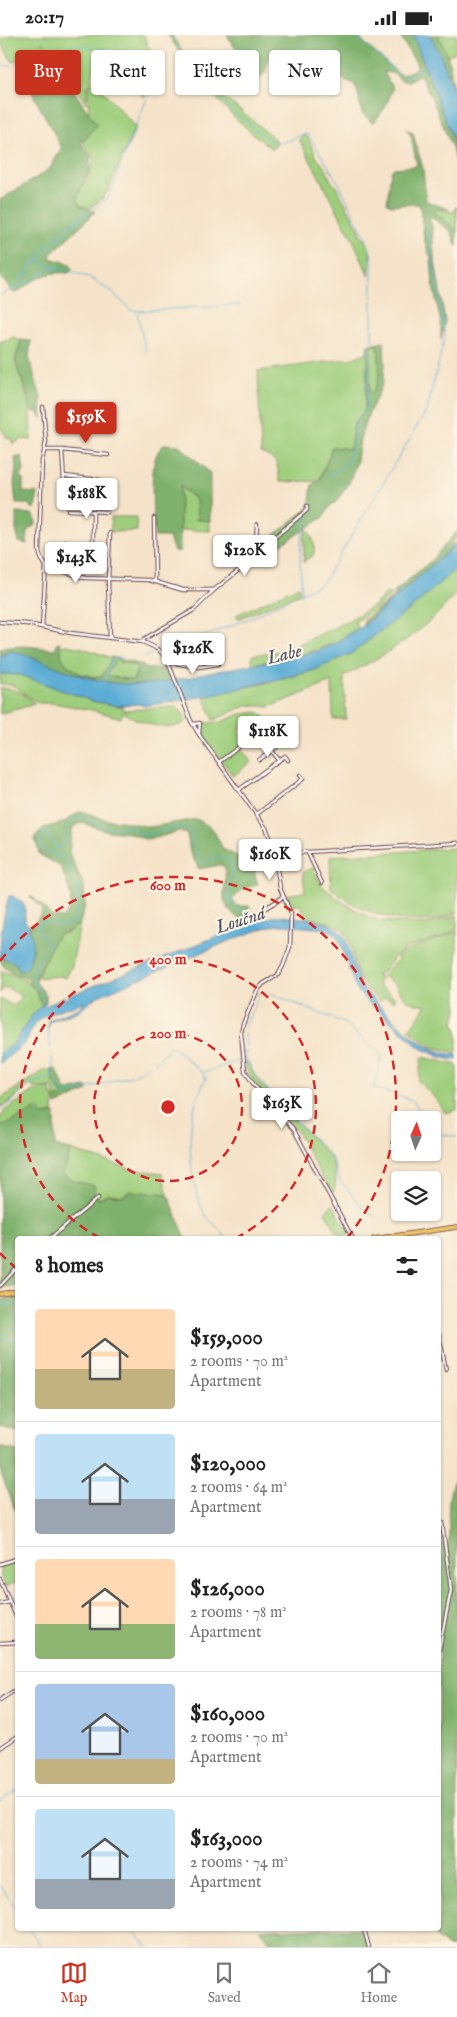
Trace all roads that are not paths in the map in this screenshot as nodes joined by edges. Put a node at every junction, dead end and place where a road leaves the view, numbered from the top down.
1 (43, 407) dead end
2 (45, 450) junction
3 (62, 451) junction
4 (108, 455) dead end
5 (64, 476) junction
6 (100, 480) dead end
7 (64, 481) dead end
8 (308, 506) dead end
9 (68, 510) dead end
10 (93, 511) junction
11 (107, 512) dead end
12 (154, 518) dead end
13 (257, 524) dead end
14 (110, 533) dead end
15 (66, 543) dead end
16 (92, 548) junction
17 (110, 549) junction
18 (255, 557) junction
19 (46, 566) junction
20 (109, 579) junction
21 (155, 581) junction
22 (214, 590) junction
23 (0, 622) edge
24 (42, 627) junction
25 (110, 638) junction
26 (143, 643) junction
27 (168, 661) junction
28 (218, 664) dead end
29 (193, 724) junction
30 (199, 734) junction
31 (239, 747) dead end
32 (277, 747) dead end
33 (272, 751) junction
34 (259, 760) dead end
35 (279, 760) junction
36 (288, 760) dead end
37 (219, 762) junction
38 (300, 775) dead end
39 (240, 790) junction
40 (257, 814) junction
41 (457, 843) edge
42 (273, 844) junction
43 (282, 852) junction
44 (308, 853) junction
45 (274, 855) junction
46 (322, 883) dead end
47 (283, 895) junction
48 (279, 900) junction
49 (286, 902) junction
50 (262, 910) dead end
51 (98, 1198) dead end
52 (457, 1227) edge
53 (53, 1236) edge
54 (351, 1236) edge
55 (399, 1236) edge
56 (15, 1270) edge
57 (0, 1286) edge
58 (15, 1292) edge
59 (0, 1294) edge
60 (441, 1345) edge
61 (446, 1370) dead end
62 (442, 1523) dead end
63 (15, 1559) edge
64 (0, 1564) edge
65 (0, 1579) edge
66 (9, 1601) junction
67 (0, 1604) edge
68 (15, 1614) edge
69 (441, 1640) edge
70 (15, 1642) edge
71 (0, 1643) edge
72 (15, 1689) edge
73 (0, 1700) edge
74 (15, 1738) edge
75 (0, 1748) edge
76 (365, 1931) edge
77 (369, 1947) edge

1 - 2 street
2 - 3 street
2 - 19 street
3 - 4 street
3 - 5 street
5 - 6 street
5 - 7 street
8 - 18 street
9 - 10 street
10 - 11 street
10 - 16 street
12 - 21 street
13 - 18 street
14 - 17 street
15 - 16 street
16 - 17 street
17 - 20 street
18 - 22 street
19 - 20 street
19 - 24 street
20 - 21 street
20 - 25 street
21 - 22 street
22 - 26 street
23 - 24 street
24 - 25 street
25 - 26 street
26 - 27 street
27 - 28 street
27 - 29 street
29 - 30 street
29 - 30 street
30 - 37 street
31 - 37 street
32 - 33 street
33 - 34 street
33 - 35 street
35 - 36 street
35 - 39 street
37 - 39 street
38 - 40 street
39 - 40 street
40 - 42 street
41 - 44 street
42 - 43 street
42 - 45 street
43 - 44 street
43 - 45 street
44 - 46 street
45 - 47 street
47 - 48 street
47 - 49 street
48 - 49 street
48 - 50 street
49 - 54 street
51 - 53 street
52 - 55 main road
56 - 57 street
58 - 59 main road
60 - 61 street
62 - 69 street
63 - 64 street
65 - 66 street
66 - 67 street
66 - 68 street
70 - 71 street
72 - 73 street
74 - 75 street
76 - 77 street

